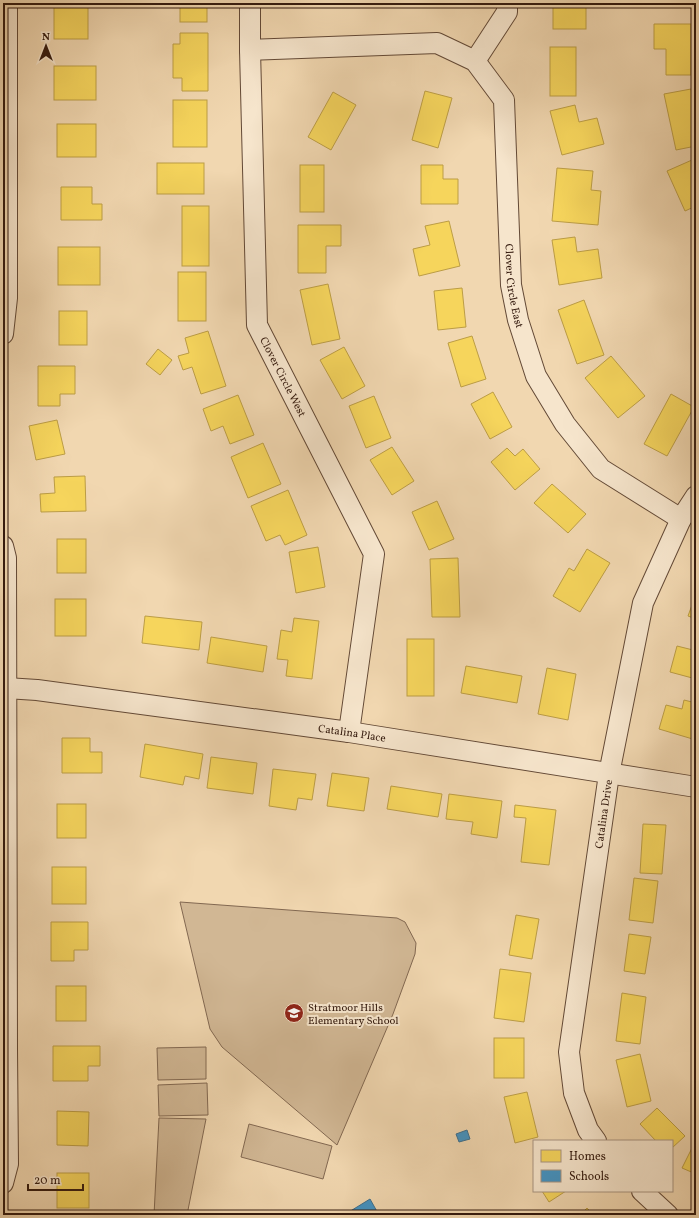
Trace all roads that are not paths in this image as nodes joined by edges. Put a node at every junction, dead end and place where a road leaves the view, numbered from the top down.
1 (7, 3) edge
2 (250, 3) edge
3 (507, 3) edge
4 (5, 34) edge
5 (250, 50) junction
6 (475, 61) junction
7 (3, 334) edge
8 (696, 496) edge
9 (681, 519) junction
10 (3, 546) edge
11 (6, 688) junction
12 (349, 732) junction
13 (609, 774) junction
14 (696, 787) edge
15 (5, 1049) edge
16 (595, 1140) edge
17 (3, 1183) edge
18 (643, 1192) edge
19 (668, 1215) edge

1 - 4 street
2 - 5 street, Clover Circle West
3 - 6 street
4 - 7 street
5 - 6 street
5 - 12 street, Clover Circle West
6 - 9 street, Clover Circle East
8 - 9 street, Catalina Drive
9 - 13 street, Catalina Drive
10 - 11 street
11 - 12 street, Catalina Place
11 - 15 street
12 - 13 street, Catalina Place
13 - 14 street, Catalina Place
13 - 16 street, Catalina Drive
15 - 17 street
18 - 19 street

